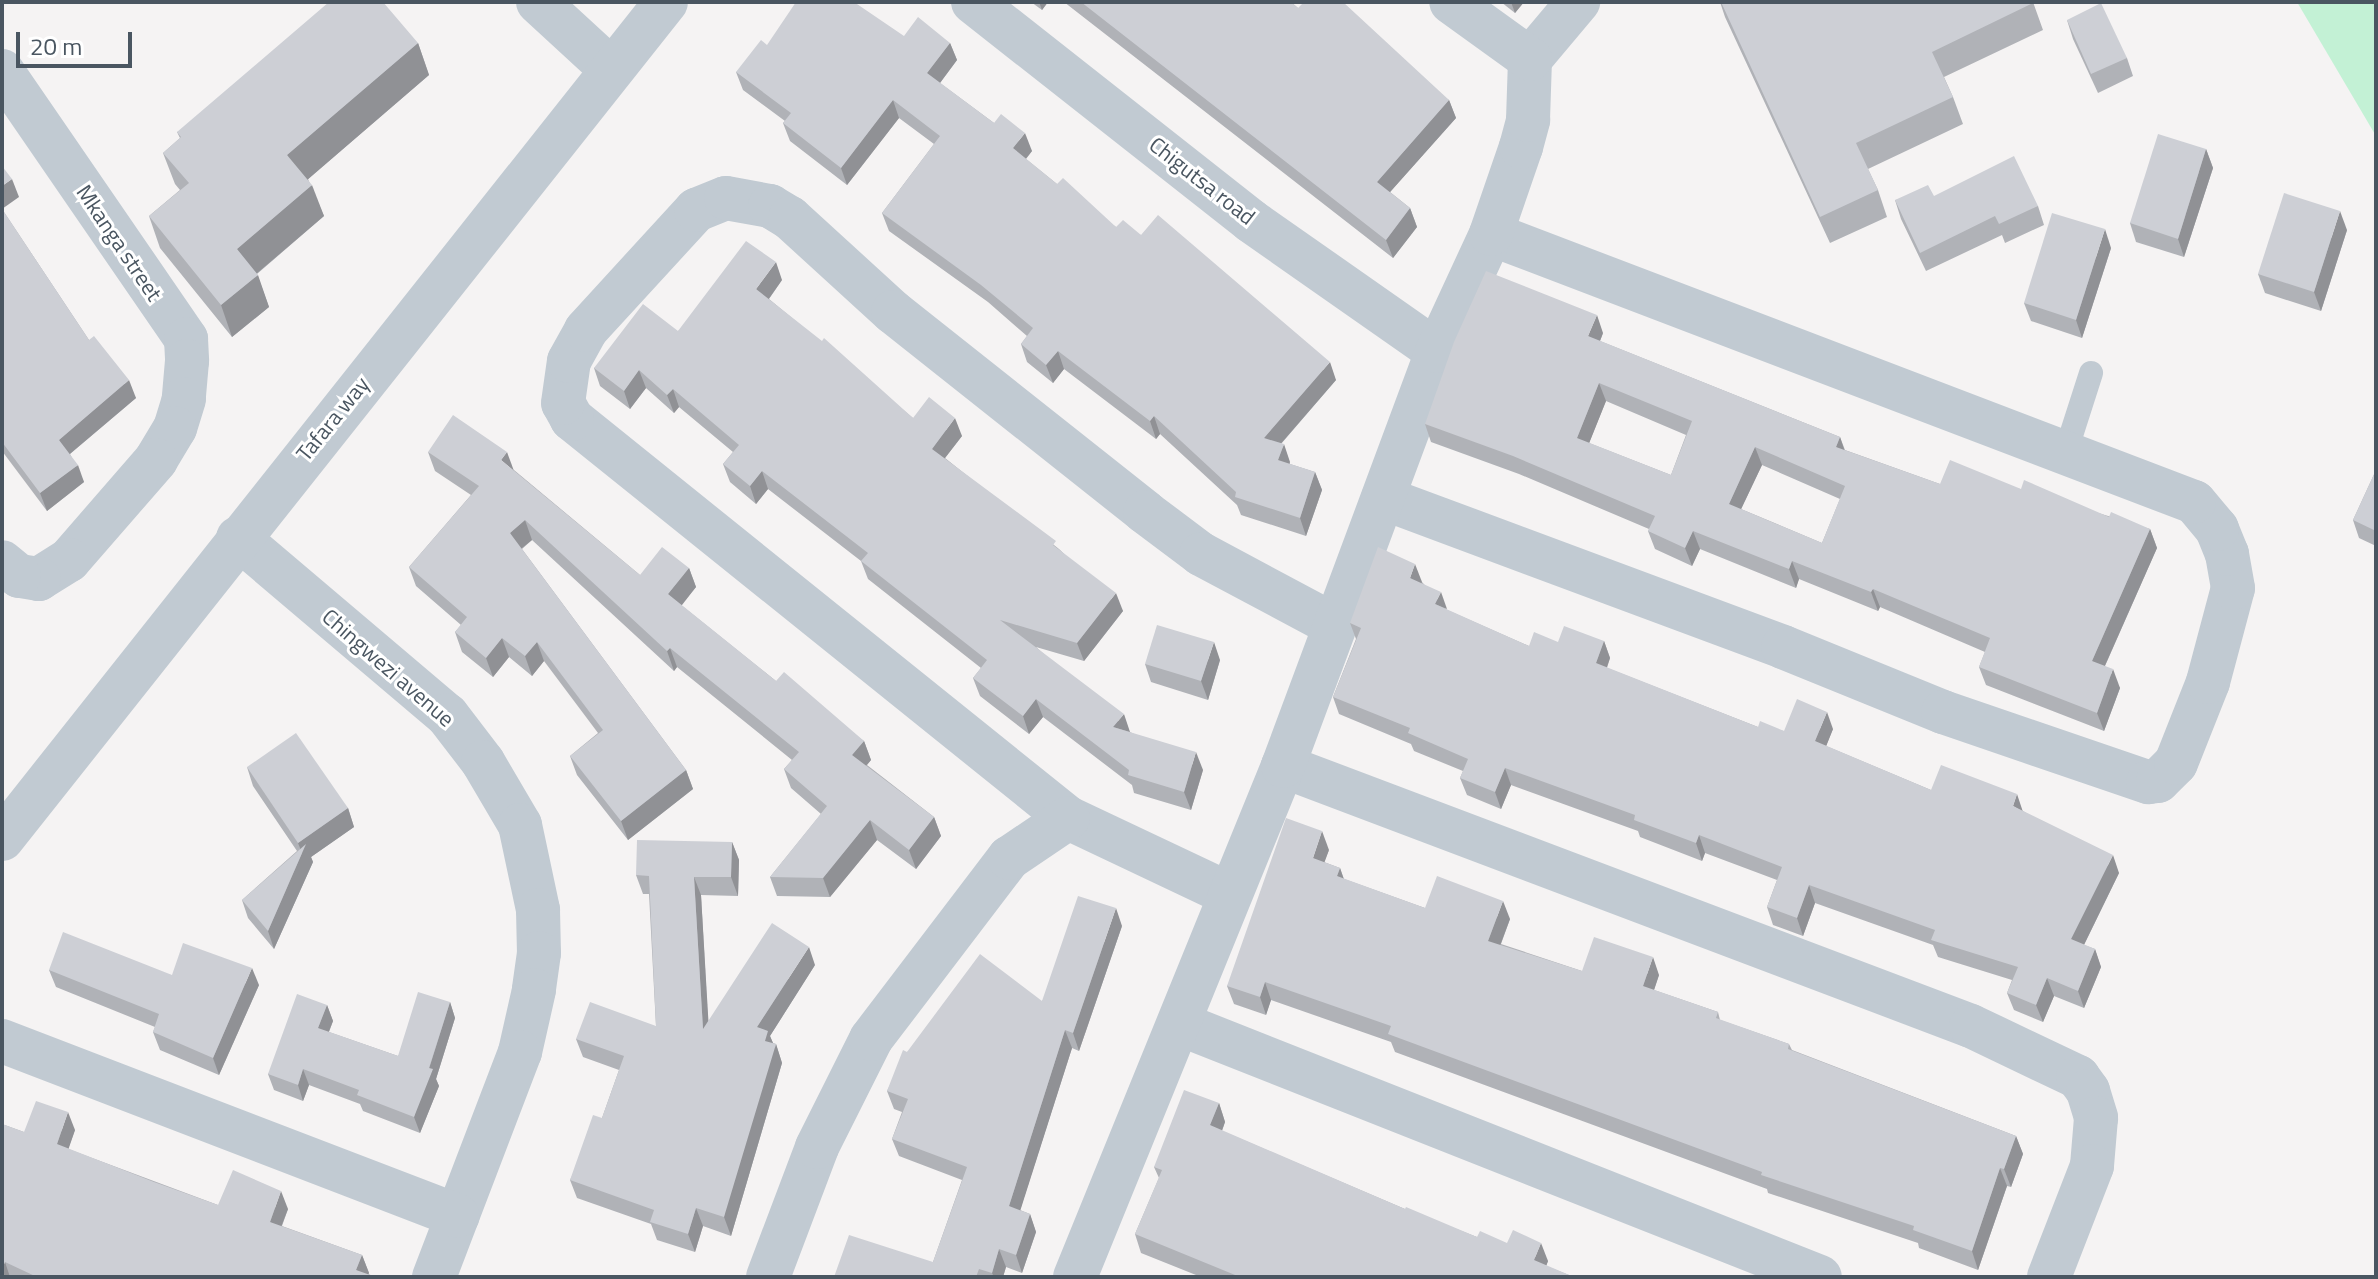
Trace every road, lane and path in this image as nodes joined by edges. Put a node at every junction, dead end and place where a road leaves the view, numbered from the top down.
1 (538, 2) edge
2 (666, 2) edge
3 (973, 2) edge
4 (1451, 2) edge
5 (1578, 2) edge
6 (1530, 59) junction
7 (612, 70) junction
8 (2, 71) edge
9 (1491, 234) junction
10 (1437, 351) junction
11 (2091, 373) dead end
12 (2066, 451) junction
13 (1383, 498) junction
14 (238, 538) junction
15 (11, 569) edge
16 (1334, 625) junction
17 (1283, 766) junction
18 (1068, 818) junction
19 (2, 839) edge
20 (1229, 894) junction
21 (1180, 1024) junction
22 (2, 1041) edge
23 (458, 1216) junction
24 (434, 1277) edge
25 (768, 1277) edge
26 (1075, 1277) edge
27 (1820, 1277) edge
28 (2049, 1277) edge

1 - 7 street
2 - 7 street, Tafara way
3 - 10 street, Chigutsa road
4 - 6 street
5 - 6 street
6 - 9 street
7 - 14 street, Tafara way
8 - 15 street, Mkanga street
9 - 10 street
9 - 12 street
10 - 13 street
11 - 12 lane
12 - 13 street
13 - 16 street
14 - 19 street, Tafara way
14 - 23 street, Chingwezi avenue
16 - 17 street
16 - 18 street
17 - 20 street
17 - 28 street
18 - 20 street
18 - 25 street
20 - 21 street
21 - 26 street
21 - 27 street
22 - 23 street
23 - 24 street, Chingwezi avenue

